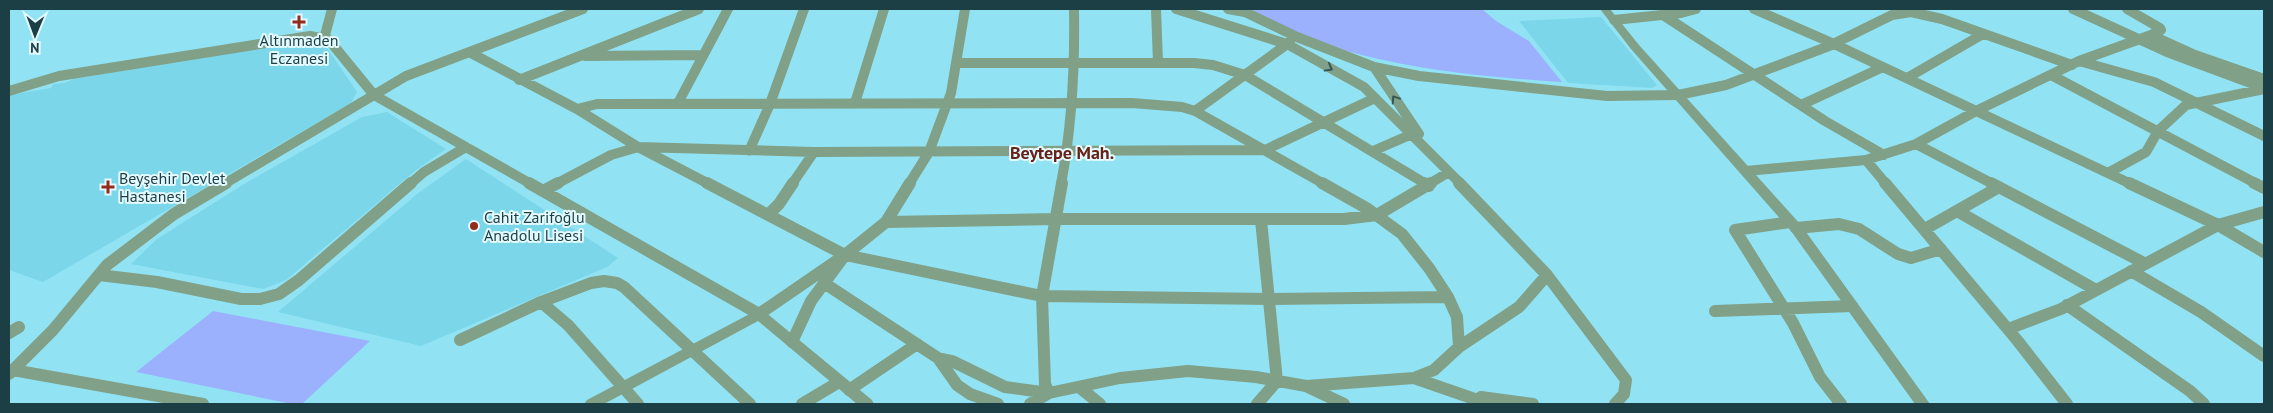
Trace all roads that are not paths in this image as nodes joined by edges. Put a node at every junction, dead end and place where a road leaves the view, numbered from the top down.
1 (332, 9) edge
2 (583, 9) edge
3 (699, 9) edge
4 (728, 9) edge
5 (804, 9) edge
6 (884, 9) edge
7 (965, 9) edge
8 (1074, 9) edge
9 (1156, 9) edge
10 (1176, 9) edge
11 (1220, 9) edge
12 (1228, 9) edge
13 (1605, 9) edge
14 (1696, 9) edge
15 (1754, 9) edge
16 (1887, 9) edge
17 (2073, 9) edge
18 (2127, 9) edge
19 (1240, 10) edge
20 (1910, 12) junction
21 (1663, 15) junction
22 (1614, 20) junction
23 (1222, 22) junction
24 (1983, 34) junction
25 (2151, 35) junction
26 (1297, 37) junction
27 (324, 39) junction
28 (2137, 41) junction
29 (1832, 43) junction
30 (1287, 44) junction
31 (469, 52) junction
32 (703, 55) junction
33 (578, 56) junction
34 (956, 63) junction
35 (1075, 63) junction
36 (1158, 63) junction
37 (2076, 63) junction
38 (1883, 67) junction
39 (1374, 68) junction
40 (1245, 74) junction
41 (1757, 75) junction
42 (2051, 75) junction
43 (1907, 78) junction
44 (2264, 79) edge
45 (519, 80) junction
46 (2264, 89) edge
47 (9, 91) edge
48 (374, 95) junction
49 (1678, 95) junction
50 (1375, 98) junction
51 (678, 103) junction
52 (947, 103) junction
53 (1071, 103) junction
54 (770, 104) junction
55 (855, 104) junction
56 (2198, 104) junction
57 (1802, 105) junction
58 (577, 109) junction
59 (1195, 111) junction
60 (1976, 111) junction
61 (1325, 121) junction
62 (2158, 131) junction
63 (1412, 134) junction
64 (2264, 136) edge
65 (1916, 144) junction
66 (638, 147) junction
67 (466, 148) junction
68 (1265, 150) junction
69 (749, 151) junction
70 (1373, 151) junction
71 (814, 152) junction
72 (929, 152) junction
73 (1067, 152) junction
74 (1432, 154) junction
75 (1884, 154) junction
76 (1866, 160) junction
77 (1746, 171) junction
78 (1449, 172) junction
79 (2108, 173) junction
80 (1429, 186) junction
81 (1999, 187) junction
82 (2264, 188) edge
83 (543, 191) junction
84 (1957, 211) junction
85 (2264, 212) edge
86 (769, 214) junction
87 (1377, 215) junction
88 (1055, 219) junction
89 (1261, 220) junction
90 (886, 222) junction
91 (1793, 225) junction
92 (2218, 225) junction
93 (1925, 229) junction
94 (1941, 249) junction
95 (2264, 252) edge
96 (845, 255) junction
97 (2144, 263) junction
98 (2131, 271) junction
99 (99, 274) junction
100 (1547, 275) junction
101 (824, 284) junction
102 (2096, 290) junction
103 (1042, 296) junction
104 (1448, 298) junction
105 (1269, 299) junction
106 (541, 302) junction
107 (2067, 305) junction
108 (1852, 306) junction
109 (1784, 308) junction
110 (1715, 311) dead end
111 (760, 314) junction
112 (2008, 329) junction
113 (460, 340) dead end
114 (792, 342) junction
115 (917, 344) junction
116 (1459, 347) junction
117 (692, 350) junction
118 (2263, 353) edge
119 (938, 358) junction
120 (11, 372) edge
121 (1414, 378) junction
122 (1277, 381) junction
123 (844, 386) junction
124 (1306, 386) junction
125 (1079, 387) junction
126 (623, 388) junction
127 (1049, 393) junction
128 (1462, 395) junction
129 (203, 404) edge
130 (592, 404) edge
131 (638, 404) edge
132 (750, 404) edge
133 (802, 404) edge
134 (868, 404) edge
135 (998, 404) edge
136 (1030, 404) edge
137 (1100, 404) edge
138 (1257, 404) edge
139 (1344, 404) edge
140 (1489, 404) edge
141 (1533, 404) edge
142 (1614, 404) edge
143 (1841, 404) edge
144 (1924, 404) edge
145 (2067, 404) edge
146 (2204, 404) edge

1 - 27 street
2 - 31 street
3 - 33 street
4 - 32 street
5 - 54 street
6 - 55 street
7 - 34 street
8 - 35 street
9 - 36 street
10 - 23 street
11 - 23 street
12 - 19 street
13 - 22 street
14 - 21 street
15 - 29 street
16 - 20 street
17 - 28 street
18 - 25 street
19 - 23 street
19 - 26 street
20 - 24 street
20 - 29 street
21 - 22 street
21 - 41 street
22 - 49 street
23 - 30 street
24 - 37 street
24 - 43 street
25 - 28 street
25 - 44 street
26 - 30 street
26 - 39 street
27 - 47 street
27 - 48 street
28 - 37 street
28 - 46 street
29 - 38 street
29 - 41 street
30 - 40 street
30 -> 50 street
31 - 45 street
31 - 48 street
32 - 33 street
32 - 51 street
33 - 45 street
34 - 35 street
34 - 52 street
35 - 36 street
35 - 53 street
36 - 40 street
37 - 42 street
37 - 56 street
38 - 43 street
38 - 57 street
39 - 49 street
74 -> 39 street
40 - 59 street
40 - 61 street
41 - 49 street
41 - 57 street
42 - 60 street
42 - 62 street
43 - 60 street
45 - 58 street
46 - 56 street
48 - 67 street
48 - 99 street
49 - 77 street
50 - 61 street
50 - 63 street
51 - 54 street
51 - 58 street
52 - 53 street
52 - 55 street
52 - 72 street
53 - 59 street
53 - 73 street
54 - 55 street
54 - 69 street
56 - 62 street
56 - 64 street
57 - 75 street
58 - 66 street
59 - 68 street
60 - 65 street
60 - 79 street
61 - 68 street
61 - 70 street
62 - 79 street
62 - 82 street
63 - 70 street
63 - 74 street
65 - 75 street
65 - 81 street
66 - 69 street
66 - 83 street
66 - 86 street
67 - 83 street
67 - 99 street
68 - 73 street
68 - 87 street
69 - 71 street
70 - 80 street
71 - 72 street
71 - 86 street
72 - 73 street
72 - 90 street
73 - 88 street
74 - 78 street
75 - 76 street
76 - 77 street
76 - 93 street
77 - 91 street
78 - 80 street
78 - 100 street
79 - 92 street
80 - 87 street
81 - 84 street
81 - 97 street
83 - 111 street
84 - 93 street
84 - 102 street
85 - 92 street
86 - 96 street
87 - 89 street
87 - 104 street
88 - 89 street
88 - 90 street
88 - 103 street
89 - 105 street
90 - 96 street
91 - 94 street
91 - 108 street
91 - 109 street
92 - 95 street
92 - 97 street
93 - 94 street
94 - 112 street
96 - 101 street
96 - 103 street
96 - 111 street
97 - 98 street
98 - 102 street
98 - 118 street
99 - 120 street
100 - 116 street
100 - 142 street
101 - 114 street
101 - 115 street
102 - 107 street
103 - 105 street
103 - 127 street
104 - 105 street
104 - 116 street
105 - 122 street
106 - 113 street
106 - 117 street
106 - 126 street
107 - 112 street
107 - 146 street
108 - 109 street
108 - 144 street
109 - 110 street
109 - 143 street
111 - 114 street
111 - 117 street
112 - 145 street
114 - 123 street
115 - 119 street
115 - 123 street
116 - 121 street
117 - 126 street
117 - 132 street
119 - 127 street
119 - 135 street
120 - 129 street
121 - 124 street
121 - 128 street
122 - 124 street
122 - 125 street
122 - 138 street
123 - 133 street
123 - 134 street
124 - 139 street
125 - 127 street
125 - 137 street
126 - 130 street
126 - 131 street
127 - 136 street
128 - 140 street
128 - 141 street

